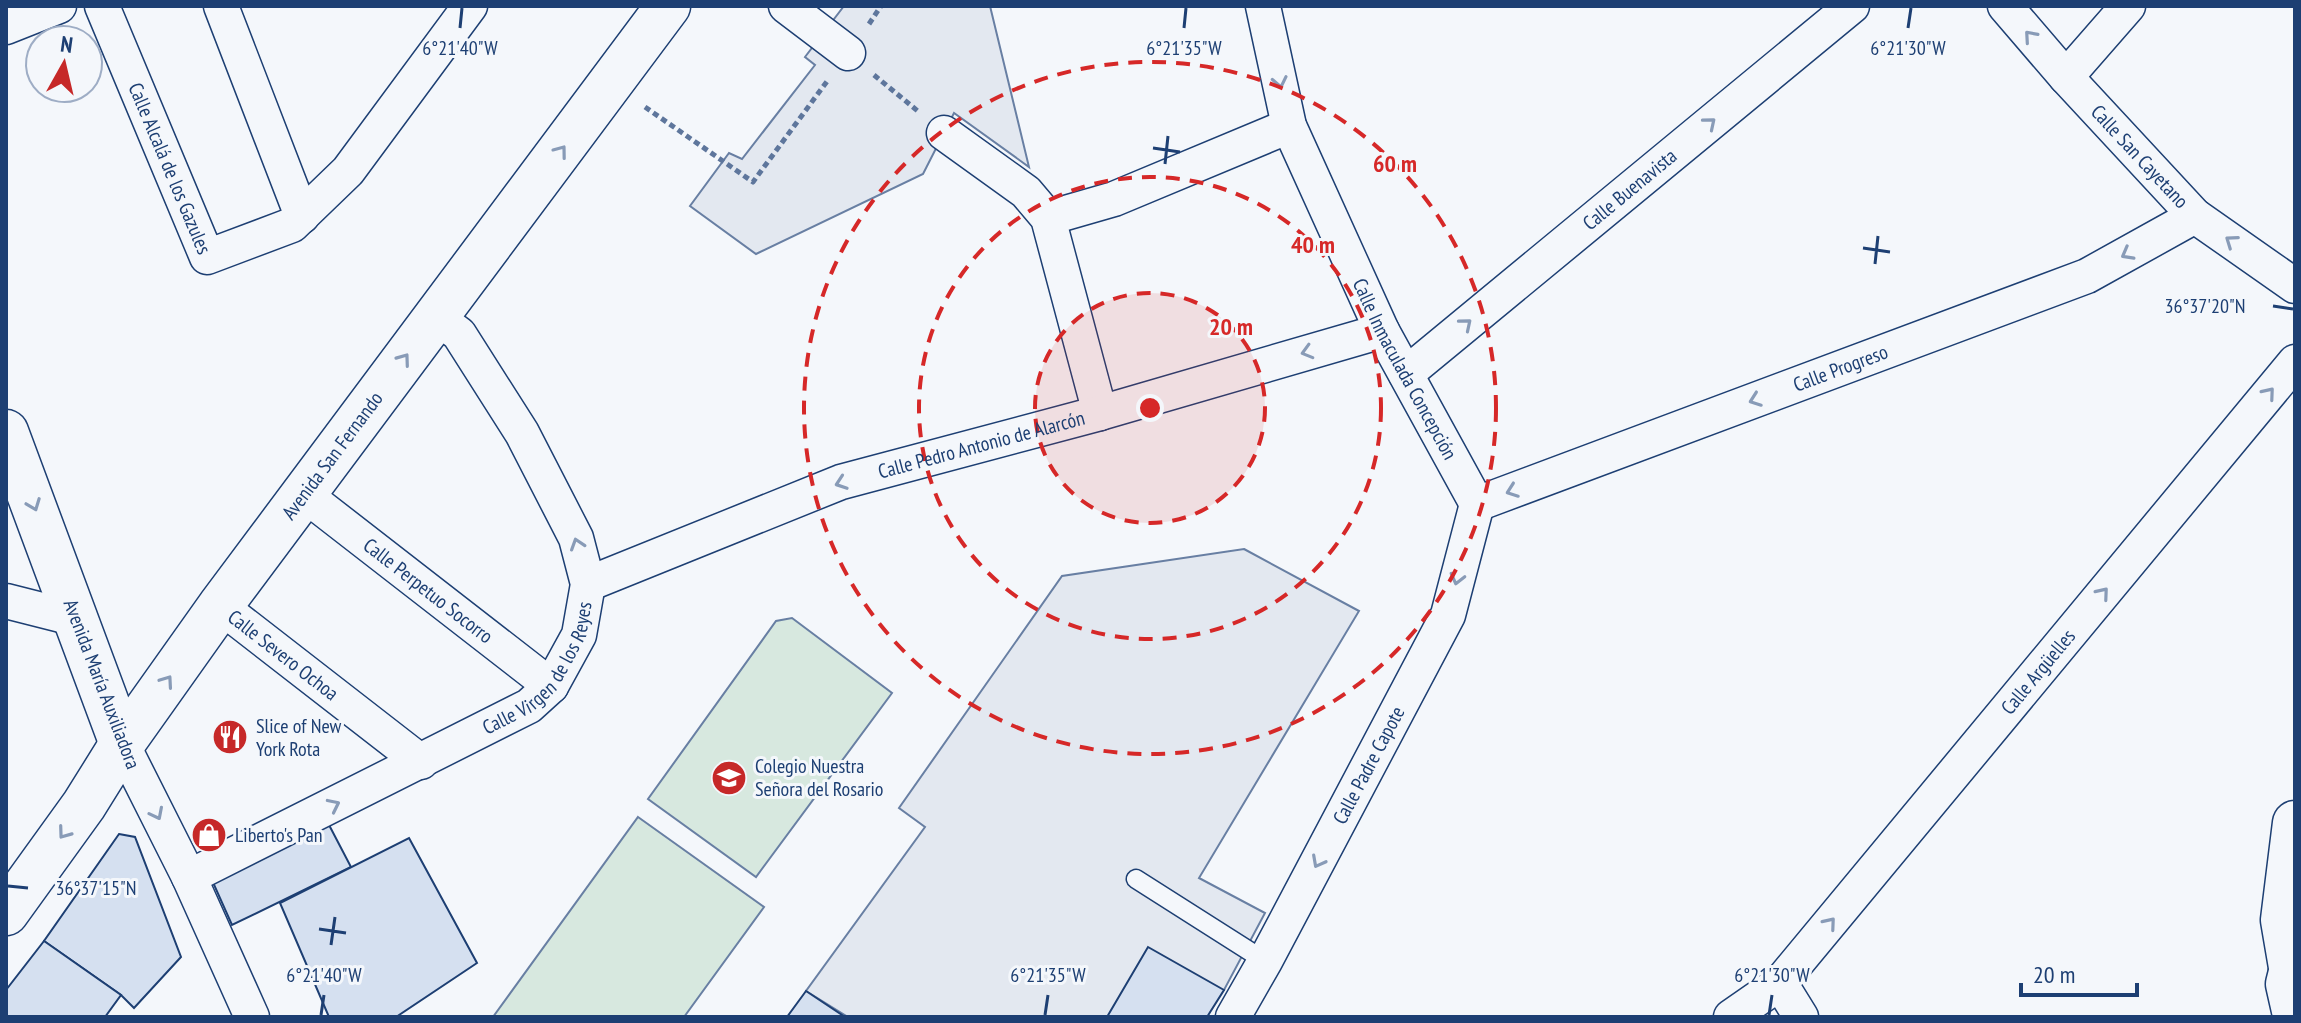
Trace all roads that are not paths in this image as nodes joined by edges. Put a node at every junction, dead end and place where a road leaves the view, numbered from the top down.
1 (59, 6) edge
2 (102, 6) edge
3 (221, 6) edge
4 (470, 6) edge
5 (668, 6) edge
6 (786, 6) edge
7 (1263, 6) edge
8 (1852, 6) edge
9 (2005, 6) edge
10 (2128, 6) edge
11 (6, 27) edge
12 (848, 53) road end
13 (2066, 77) junction
14 (1289, 126) junction
15 (944, 133) road end
16 (309, 208) junction
17 (2195, 216) junction
18 (1048, 218) junction
19 (2295, 286) edge
20 (435, 316) junction
21 (1382, 331) junction
22 (2295, 362) edge
23 (1406, 374) junction
24 (1100, 413) junction
25 (6, 432) edge
26 (305, 495) junction
27 (1477, 504) junction
28 (588, 584) junction
29 (6, 601) edge
30 (220, 606) junction
31 (77, 619) junction
32 (551, 686) junction
33 (122, 744) junction
34 (421, 762) junction
35 (2295, 823) edge
36 (189, 877) junction
37 (1136, 879) dead end
38 (6, 913) edge
39 (1265, 961) junction
40 (2293, 962) edge
41 (1780, 983) junction
42 (2293, 1014) edge
43 (252, 1017) edge
44 (1233, 1017) edge
45 (1731, 1017) edge
46 (1801, 1017) edge

1 - 11 street
2 - 16 street, Calle Alcalá de los Gazules
3 - 16 street
4 - 16 street
20 -> 5 street, Avenida San Fernando
6 - 12 street
7 -> 14 street, Calle Inmaculada Concepción
23 -> 8 street, Calle Buenavista
13 -> 9 street, Calle San Cayetano
10 - 13 street
13 - 17 street, Calle San Cayetano
14 - 18 street
14 - 21 street, Calle Inmaculada Concepción
15 - 18 street
19 -> 17 street, Calle San Cayetano
17 -> 27 street, Calle Progreso
18 - 24 street
26 -> 20 street, Avenida San Fernando
28 -> 20 street, Calle Virgen de los Reyes
21 - 23 street, Calle Inmaculada Concepción
21 -> 24 street, Calle Pedro Antonio de Alarcón
41 -> 22 street, Calle Argüelles
23 - 27 street, Calle Inmaculada Concepción
24 -> 28 street, Calle Pedro Antonio de Alarcón
25 -> 31 street, Avenida María Auxiliadora
26 - 30 street, Avenida San Fernando
26 - 32 street, Calle Perpetuo Socorro
27 -> 39 street, Calle Padre Capote
28 - 32 street, Calle Virgen de los Reyes
29 - 31 street
33 -> 30 street, Avenida San Fernando
30 - 34 street, Calle Severo Ochoa
31 - 33 street, Avenida María Auxiliadora
32 - 34 street, Calle Virgen de los Reyes
33 -> 36 street, Avenida María Auxiliadora
33 -> 38 street, Avenida San Fernando
36 -> 34 street, Calle Virgen de los Reyes
35 - 40 street
36 - 43 street, Avenida María Auxiliadora
37 - 39 lane
39 - 44 street, Calle Padre Capote
40 - 42 street
41 - 45 street, Calle Argüelles
41 - 46 street

